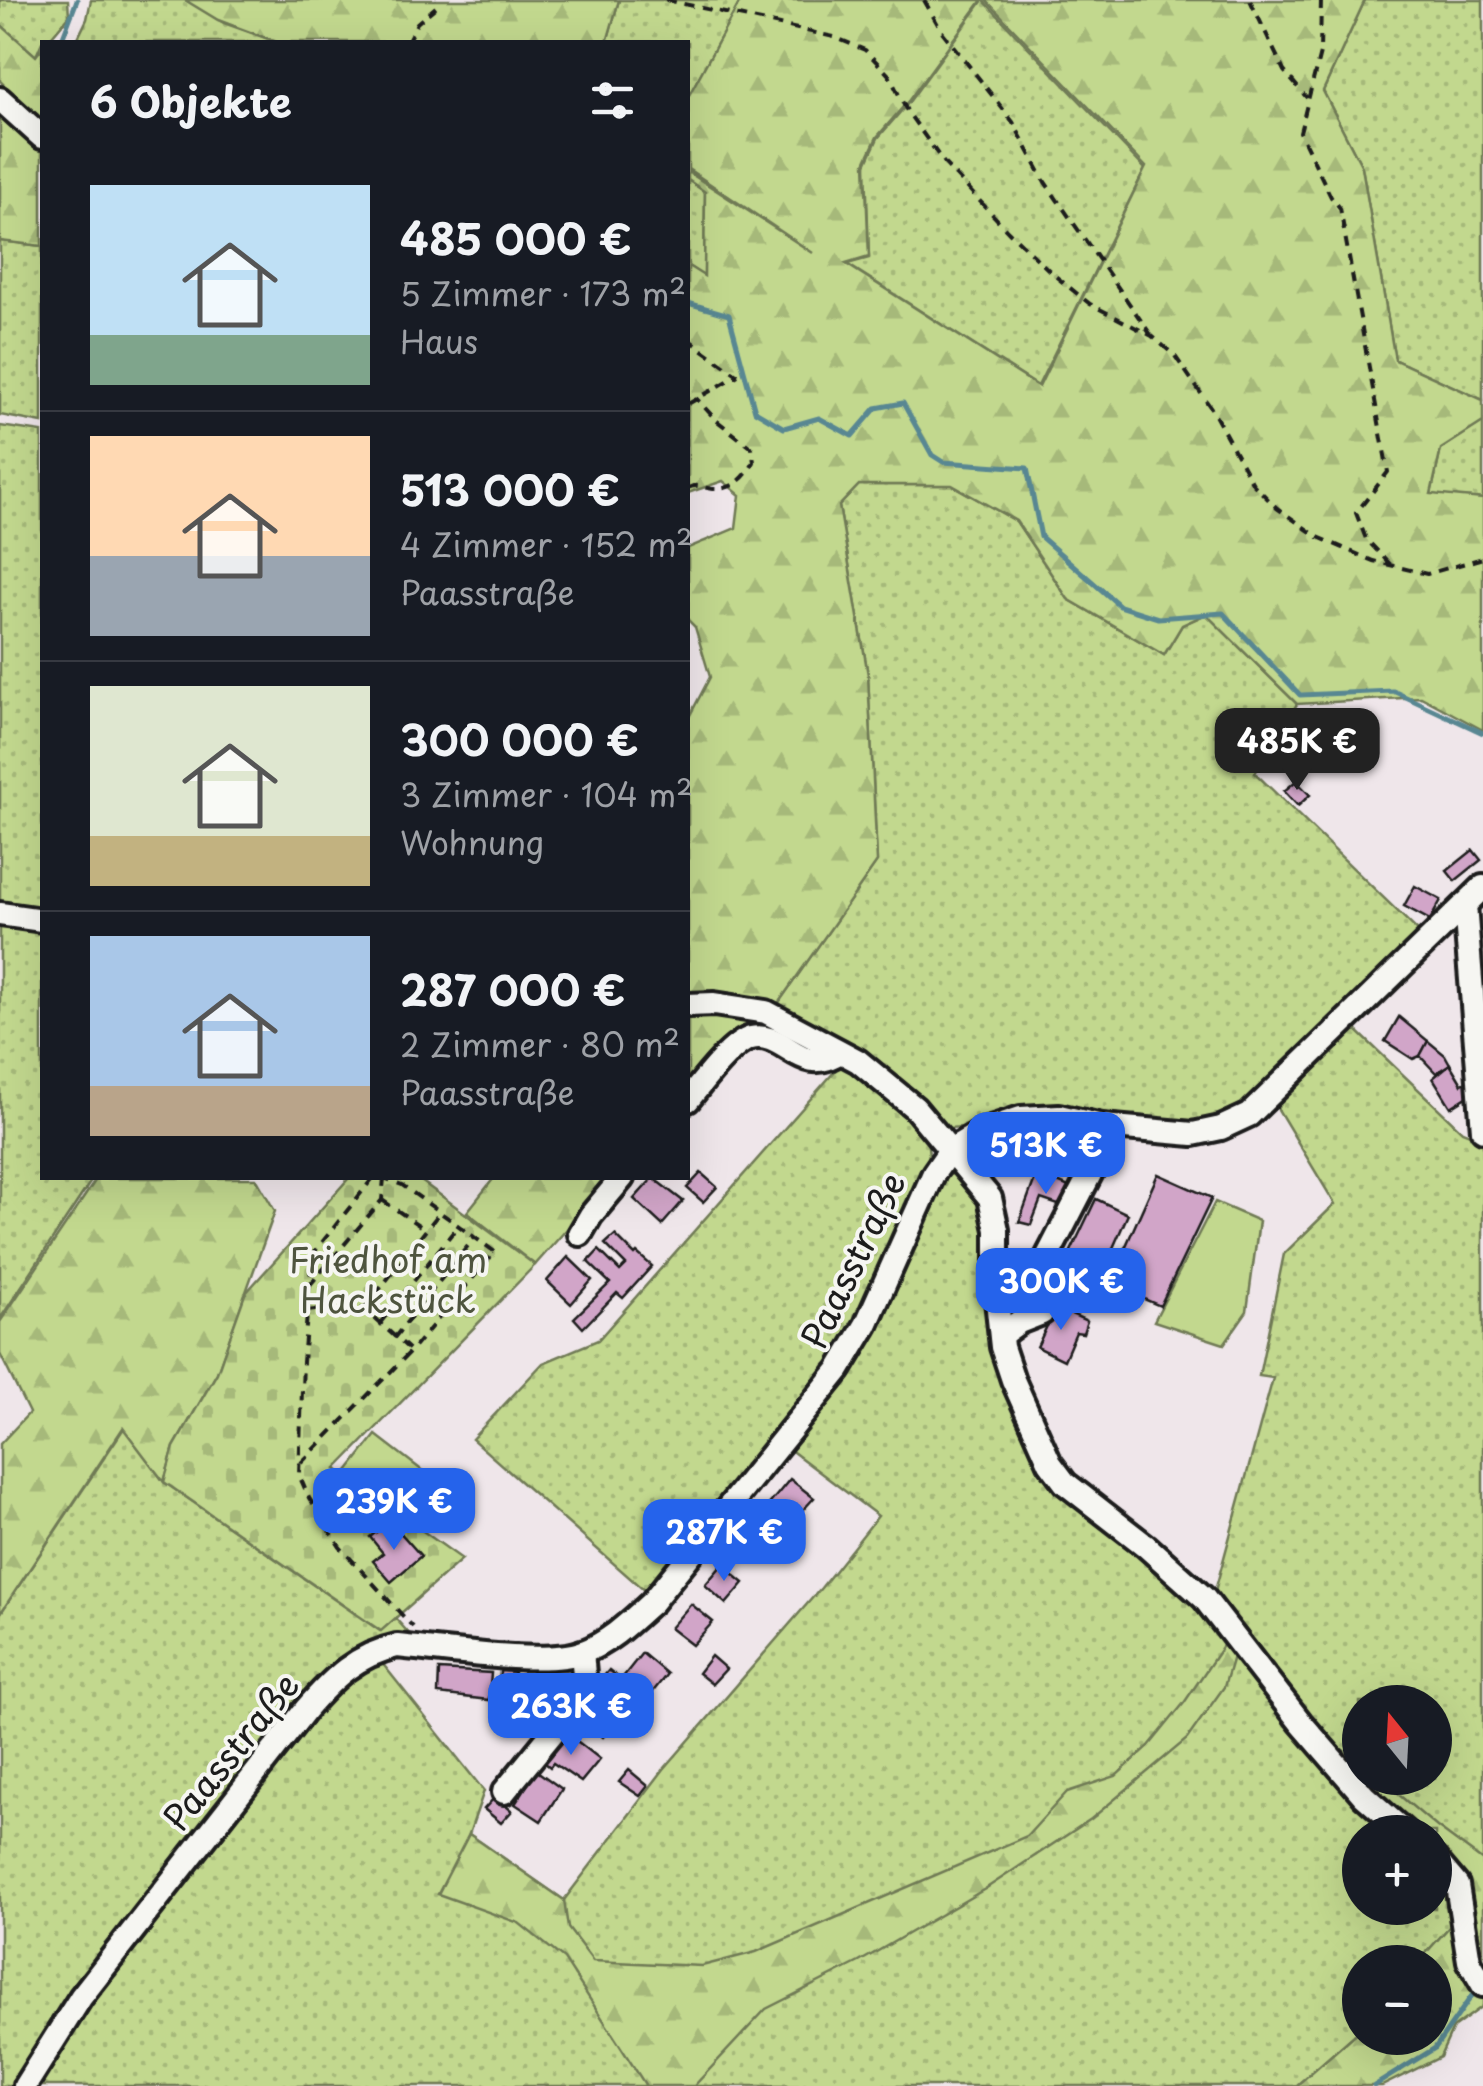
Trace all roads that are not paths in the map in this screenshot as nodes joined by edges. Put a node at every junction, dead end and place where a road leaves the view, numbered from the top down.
1 (0, 99) edge
2 (40, 135) edge
3 (1483, 887) edge
4 (1465, 904) junction
5 (0, 914) edge
6 (40, 920) edge
7 (690, 1005) edge
8 (840, 1052) junction
9 (690, 1098) edge
10 (1108, 1127) junction
11 (1483, 1130) edge
12 (950, 1150) junction
13 (620, 1180) edge
14 (580, 1234) dead end
15 (1001, 1335) junction
16 (582, 1652) junction
17 (504, 1792) dead end
18 (1386, 1815) edge
19 (1452, 1879) edge
20 (1482, 1984) edge
21 (25, 2086) edge

1 - 2 street
3 - 4 street, Paasstraße
4 - 10 street, Paasstraße
4 - 11 street
5 - 6 street
7 - 8 street
8 - 9 street
8 - 12 street
10 - 12 street, Paasstraße
10 - 15 street
12 - 15 street
12 - 16 street, Paasstraße
13 - 14 street
15 - 18 street
16 - 17 street
16 - 21 street, Paasstraße
19 - 20 street

